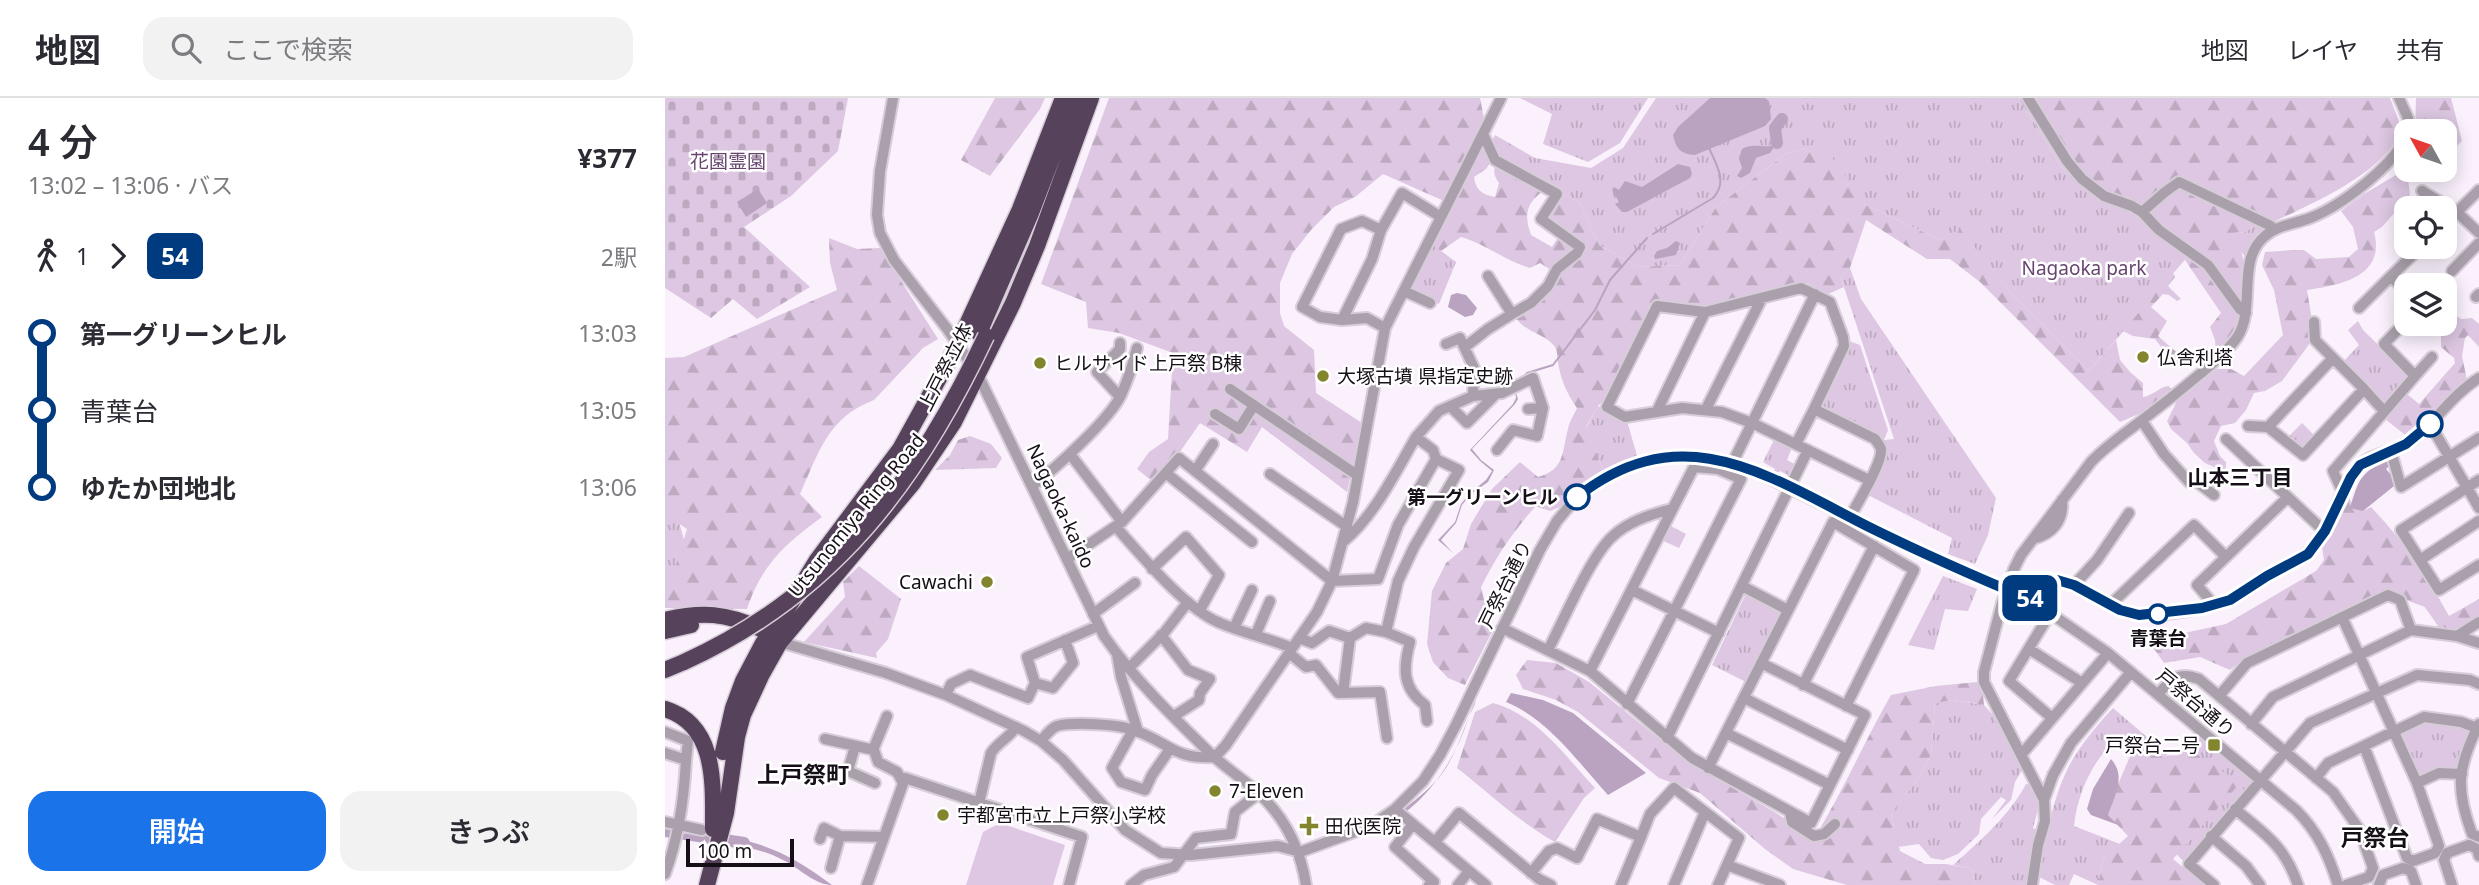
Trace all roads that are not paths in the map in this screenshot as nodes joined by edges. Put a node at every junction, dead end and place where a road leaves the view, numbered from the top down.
1 (893, 98) edge
2 (1063, 98) edge
3 (1075, 98) edge
4 (1083, 98) edge
5 (1091, 98) edge
6 (1501, 98) edge
7 (2028, 98) edge
8 (2399, 98) edge
9 (2409, 119) edge
10 (1483, 134) junction
11 (2394, 156) edge
12 (2479, 190) edge
13 (2422, 191) dead end
14 (2430, 196) edge
15 (2457, 211) edge
16 (2142, 212) junction
17 (2457, 213) edge
18 (1441, 217) junction
19 (2274, 229) junction
20 (1381, 230) junction
21 (2479, 233) edge
22 (2479, 243) edge
23 (2409, 259) edge
24 (2452, 271) dead end
25 (1488, 276) dead end
26 (2391, 276) junction
27 (2394, 279) edge
28 (1404, 290) junction
29 (1815, 294) junction
30 (1762, 298) junction
31 (1430, 303) dead end
32 (2359, 309) dead end
33 (1705, 312) junction
34 (2246, 313) junction
35 (1513, 314) junction
36 (1342, 320) junction
37 (2314, 322) dead end
38 (1385, 328) junction
39 (2394, 334) edge
40 (982, 335) junction
41 (1120, 343) dead end
42 (958, 344) junction
43 (1447, 344) dead end
44 (1465, 346) junction
45 (1137, 348) dead end
46 (2432, 357) dead end
47 (2333, 358) junction
48 (978, 375) junction
49 (2415, 376) junction
50 (2479, 378) edge
51 (1230, 389) dead end
52 (2364, 389) junction
53 (1496, 394) junction
54 (1473, 396) junction
55 (1121, 397) junction
56 (1254, 405) junction
57 (1450, 406) junction
58 (1543, 408) junction
59 (1528, 409) dead end
60 (1706, 409) junction
61 (1814, 409) junction
62 (2383, 410) junction
63 (1657, 411) junction
64 (1215, 414) dead end
65 (2142, 421) junction
66 (1752, 423) junction
67 (2430, 424) junction
68 (2248, 426) dead end
69 (2268, 427) junction
70 (1416, 437) junction
71 (2479, 438) edge
72 (2226, 439) dead end
73 (1213, 444) dead end
74 (1796, 444) junction
75 (1497, 450) dead end
76 (1808, 450) junction
77 (2391, 452) junction
78 (1070, 454) junction
79 (2447, 457) junction
80 (1436, 459) junction
81 (1733, 463) junction
82 (1195, 471) junction
83 (1167, 474) junction
84 (1270, 474) dead end
85 (1357, 475) junction
86 (1869, 480) junction
87 (2479, 480) edge
88 (1032, 485) junction
89 (1790, 487) junction
90 (2466, 487) junction
91 (2343, 493) junction
92 (2214, 495) dead end
93 (2288, 497) junction
94 (2479, 508) edge
95 (1672, 509) junction
96 (2129, 513) dead end
97 (1850, 517) junction
98 (2479, 521) edge
99 (1119, 524) junction
100 (1346, 526) junction
101 (2325, 531) junction
102 (1252, 542) dead end
103 (1343, 542) junction
104 (1874, 546) junction
105 (2226, 557) junction
106 (1067, 559) junction
107 (2420, 560) junction
108 (2479, 565) edge
109 (1152, 569) junction
110 (1332, 581) junction
111 (1135, 583) dead end
112 (2074, 585) junction
113 (1742, 586) junction
114 (1252, 590) dead end
115 (1632, 590) junction
116 (2029, 599) junction
117 (1188, 601) junction
118 (1270, 601) dead end
119 (2214, 604) junction
120 (2110, 605) junction
121 (1200, 610) junction
122 (1788, 610) junction
123 (1674, 611) junction
124 (2051, 612) junction
125 (1093, 614) junction
126 (2342, 617) junction
127 (665, 620) edge
128 (2479, 622) edge
129 (1098, 626) junction
130 (1234, 628) junction
131 (1502, 628) junction
132 (2410, 630) junction
133 (665, 631) edge
134 (1386, 632) junction
135 (1719, 633) junction
136 (1256, 634) junction
137 (1161, 635) junction
138 (2456, 636) junction
139 (1299, 638) junction
140 (1350, 638) junction
141 (771, 640) junction
142 (1065, 640) junction
143 (2479, 643) edge
144 (2029, 649) junction
145 (1290, 650) junction
146 (1548, 650) junction
147 (2108, 653) junction
148 (1117, 654) junction
149 (2359, 655) junction
150 (683, 658) junction
151 (665, 662) edge
152 (1761, 663) junction
153 (1129, 667) junction
154 (665, 670) edge
155 (1590, 671) junction
156 (2131, 671) junction
157 (1035, 683) junction
158 (2082, 683) junction
159 (2479, 684) edge
160 (1803, 685) junction
161 (1343, 693) junction
162 (2377, 693) junction
163 (2158, 694) junction
164 (946, 695) junction
165 (2219, 696) junction
166 (1744, 698) junction
167 (1627, 704) junction
168 (1846, 706) junction
169 (665, 709) edge
170 (887, 716) dead end
171 (1174, 716) junction
172 (2052, 718) junction
173 (1427, 721) dead end
174 (2251, 724) junction
175 (2478, 726) edge
176 (1016, 727) junction
177 (1136, 731) junction
178 (665, 732) edge
179 (2394, 732) junction
180 (1726, 733) junction
181 (1387, 738) dead end
182 (1667, 738) junction
183 (825, 739) dead end
184 (1041, 741) junction
185 (855, 746) junction
186 (2364, 746) junction
187 (1170, 749) junction
188 (873, 750) junction
189 (1847, 750) junction
190 (2283, 751) junction
191 (665, 753) edge
192 (2021, 755) junction
193 (1215, 757) junction
194 (686, 760) junction
195 (1709, 768) junction
196 (2462, 774) junction
197 (2316, 778) junction
198 (2260, 779) junction
199 (875, 783) dead end
200 (903, 783) junction
201 (2417, 783) junction
202 (1830, 785) junction
203 (1259, 793) junction
204 (2044, 800) junction
205 (979, 803) junction
206 (2235, 808) junction
207 (1395, 809) junction
208 (1790, 812) junction
209 (1705, 813) junction
210 (665, 822) edge
211 (678, 823) junction
212 (1413, 824) junction
213 (1835, 824) dead end
214 (713, 830) junction
215 (840, 836) junction
216 (2211, 836) junction
217 (884, 837) junction
218 (1641, 837) junction
219 (2479, 837) edge
220 (820, 839) dead end
221 (1435, 842) junction
222 (1300, 852) junction
223 (1183, 856) junction
224 (2479, 856) edge
225 (709, 864) junction
226 (1727, 865) junction
227 (831, 868) dead end
228 (1469, 871) junction
229 (1531, 873) junction
230 (665, 874) edge
231 (698, 885) edge
232 (707, 885) edge
233 (867, 885) edge
234 (1069, 885) edge
235 (1131, 885) edge
236 (1306, 885) edge
237 (1429, 885) edge
238 (1458, 885) edge
239 (1486, 885) edge
240 (1551, 885) edge
241 (1621, 885) edge
242 (1674, 885) edge
243 (1719, 885) edge
244 (1780, 885) edge
245 (2032, 885) edge
246 (2214, 885) edge
247 (2260, 885) edge
248 (2298, 885) edge
249 (2338, 885) edge
250 (2346, 885) edge
251 (2379, 885) edge
252 (2416, 885) edge
253 (2452, 885) edge

1 - 42 street, Nagaoka-kaido
2 - 42 highway, Utsunomiya Ring Road
3 - 40 highway, 上戸祭立体
4 - 40 highway, 上戸祭立体
5 - 48 highway, Utsunomiya Ring Road
6 - 10 street
7 - 16 street
8 - 9 street
10 - 18 street
10 - 35 street
11 - 19 street
12 - 15 street
13 - 14 street
16 - 19 street
16 - 34 street
17 - 21 street
18 - 20 street
18 - 28 street
19 - 34 street
20 - 36 street
20 - 36 street
22 - 24 street
23 - 26 street
25 - 35 street
26 - 27 street
26 - 32 street
28 - 31 street
28 - 38 street
29 - 30 street
29 - 61 street
29 - 66 street
30 - 33 street
30 - 60 street
33 - 63 street
33 - 63 street
34 - 65 street
35 - 44 street
36 - 38 street
37 - 47 street
38 - 85 street
39 - 49 street
40 - 150 highway, 上戸祭立体, bridge
41 - 55 street
42 - 48 street, Nagaoka-kaido
42 - 141 highway, Utsunomiya Ring Road
43 - 44 street
44 - 54 street
45 - 55 street
46 - 49 street
47 - 52 street
47 - 69 street
48 - 88 street, Nagaoka-kaido
48 - 141 highway, Utsunomiya Ring Road
49 - 62 street
50 - 67 street
51 - 56 street
52 - 62 street
52 - 69 street
53 - 54 street
53 - 57 street
53 - 58 street
54 - 57 street
55 - 78 street
56 - 64 street
56 - 85 street
57 - 70 street
58 - 59 street
58 - 75 street
60 - 63 street
60 - 66 street
61 - 74 street
61 - 86 street
62 - 91 street
65 - 92 street
65 - 192 street, bridge
66 - 74 street
66 - 81 street
67 - 77 street
67 - 79 street
68 - 69 street
70 - 80 street
70 - 103 street
71 - 79 street
72 - 93 street
73 - 82 street
74 - 76 street
76 - 86 street
76 - 89 street
77 - 79 street
77 - 91 street
78 - 88 street
78 - 99 street
79 - 90 street
80 - 110 street
80 - 134 street
81 - 89 street, 戸祭台通り
81 - 131 street, 戸祭台通り
82 - 83 street
82 - 110 street
83 - 99 street
83 - 102 street
84 - 100 street
85 - 100 street
86 - 97 street
87 - 90 street
88 - 106 street, Nagaoka-kaido
89 - 97 street, 戸祭台通り
89 - 113 street
90 - 94 street
90 - 107 street
91 - 101 street
93 - 101 street
93 - 105 street
95 - 115 street
95 - 123 street
95 - 146 street
96 - 112 street
97 - 116 street, 戸祭台通り
98 - 107 street
99 - 106 street
99 - 109 street
100 - 103 street
101 - 119 street
103 - 110 street
104 - 122 street
104 - 160 street
104 - 168 street
105 - 119 street
105 - 120 street
106 - 125 street, Nagaoka-kaido
107 - 108 street
109 - 117 street
109 - 121 street
110 - 139 street
111 - 125 street
112 - 116 street
112 - 120 street
113 - 122 street
113 - 135 street
114 - 130 street
115 - 123 street
115 - 155 street
116 - 124 street, 戸祭台通り
117 - 121 street
117 - 137 street
118 - 136 street
119 - 120 street
121 - 130 street
122 - 152 street
123 - 135 street
123 - 167 street
124 - 144 street
124 - 147 street, 戸祭台通り
125 - 129 street, Nagaoka-kaido
126 - 132 street
126 - 149 street
126 - 165 street
127 - 141 highway
128 - 138 street
129 - 142 street
129 - 148 street, Nagaoka-kaido
130 - 136 street
131 - 146 street
131 - 207 street, 戸祭台通り
132 - 138 street
132 - 149 street
133 - 141 highway
134 - 140 street
134 - 173 street
135 - 182 street
136 - 145 street
137 - 153 street
137 - 171 street
138 - 143 street
139 - 140 street
139 - 145 street
140 - 161 street
141 - 164 street
141 - 214 highway, Utsunomiya Ring Road
142 - 157 street
142 - 157 street
144 - 158 street
144 - 172 street
145 - 161 street
145 - 193 street
146 - 155 street
147 - 156 street, 戸祭台通り
147 - 158 street
148 - 153 street, Nagaoka-kaido
148 - 177 street
149 - 162 street
149 - 174 street
150 - 151 highway, 上戸祭立体
150 - 154 highway, 上戸祭立体
152 - 160 street
152 - 166 street
153 - 171 street, Nagaoka-kaido
155 - 167 street
156 - 163 street, 戸祭台通り
156 - 204 street
157 - 164 street
158 - 172 street
159 - 162 street
160 - 168 street
161 - 181 street
162 - 179 street
162 - 190 street
163 - 165 street
163 - 198 street, 戸祭台通り
164 - 176 street
165 - 174 street
166 - 180 street
166 - 189 street
167 - 182 street
168 - 189 street
169 - 214 highway
170 - 188 street
171 - 193 street, Nagaoka-kaido
172 - 192 street
174 - 190 street
175 - 179 street
175 - 196 street
176 - 184 street
176 - 205 street
177 - 184 street
177 - 187 street
177 - 187 street
178 - 194 street
179 - 186 street
179 - 201 street
180 - 195 street
180 - 202 street
182 - 195 street
183 - 185 street
184 - 223 street
185 - 188 street
185 - 199 street
186 - 197 street
186 - 201 street
187 - 193 street
188 - 200 street
189 - 202 street
190 - 197 street
190 - 198 street
191 - 194 street
192 - 204 street
193 - 203 street, Nagaoka-kaido
194 - 211 street
195 - 208 street
196 - 201 street
196 - 219 street
197 - 250 street
198 - 206 street
198 - 249 street, 戸祭台通り
200 - 205 street
200 - 217 street
202 - 208 street
203 - 222 street, Nagaoka-kaido
203 - 223 street
204 - 245 street
205 - 234 street
206 - 216 street
206 - 248 street
207 - 212 street
207 - 222 street, 戸祭台通り
208 - 213 street
209 - 218 street
209 - 226 street
209 - 242 street
210 - 211 street
211 - 214 street
211 - 230 street
212 - 221 street
212 - 237 street
214 - 225 highway, Utsunomiya Ring Road
215 - 217 street
215 - 220 street
215 - 227 street
216 - 246 street
216 - 247 street
217 - 233 street
218 - 229 street
218 - 241 street
221 - 228 street
221 - 229 street
222 - 223 street
222 - 236 street, Nagaoka-kaido
223 - 235 street
224 - 253 street
225 - 231 highway, Utsunomiya Ring Road
225 - 232 highway, Utsunomiya Ring Road
226 - 243 street
226 - 244 street
228 - 238 street
228 - 239 street
229 - 240 street
251 - 252 street

